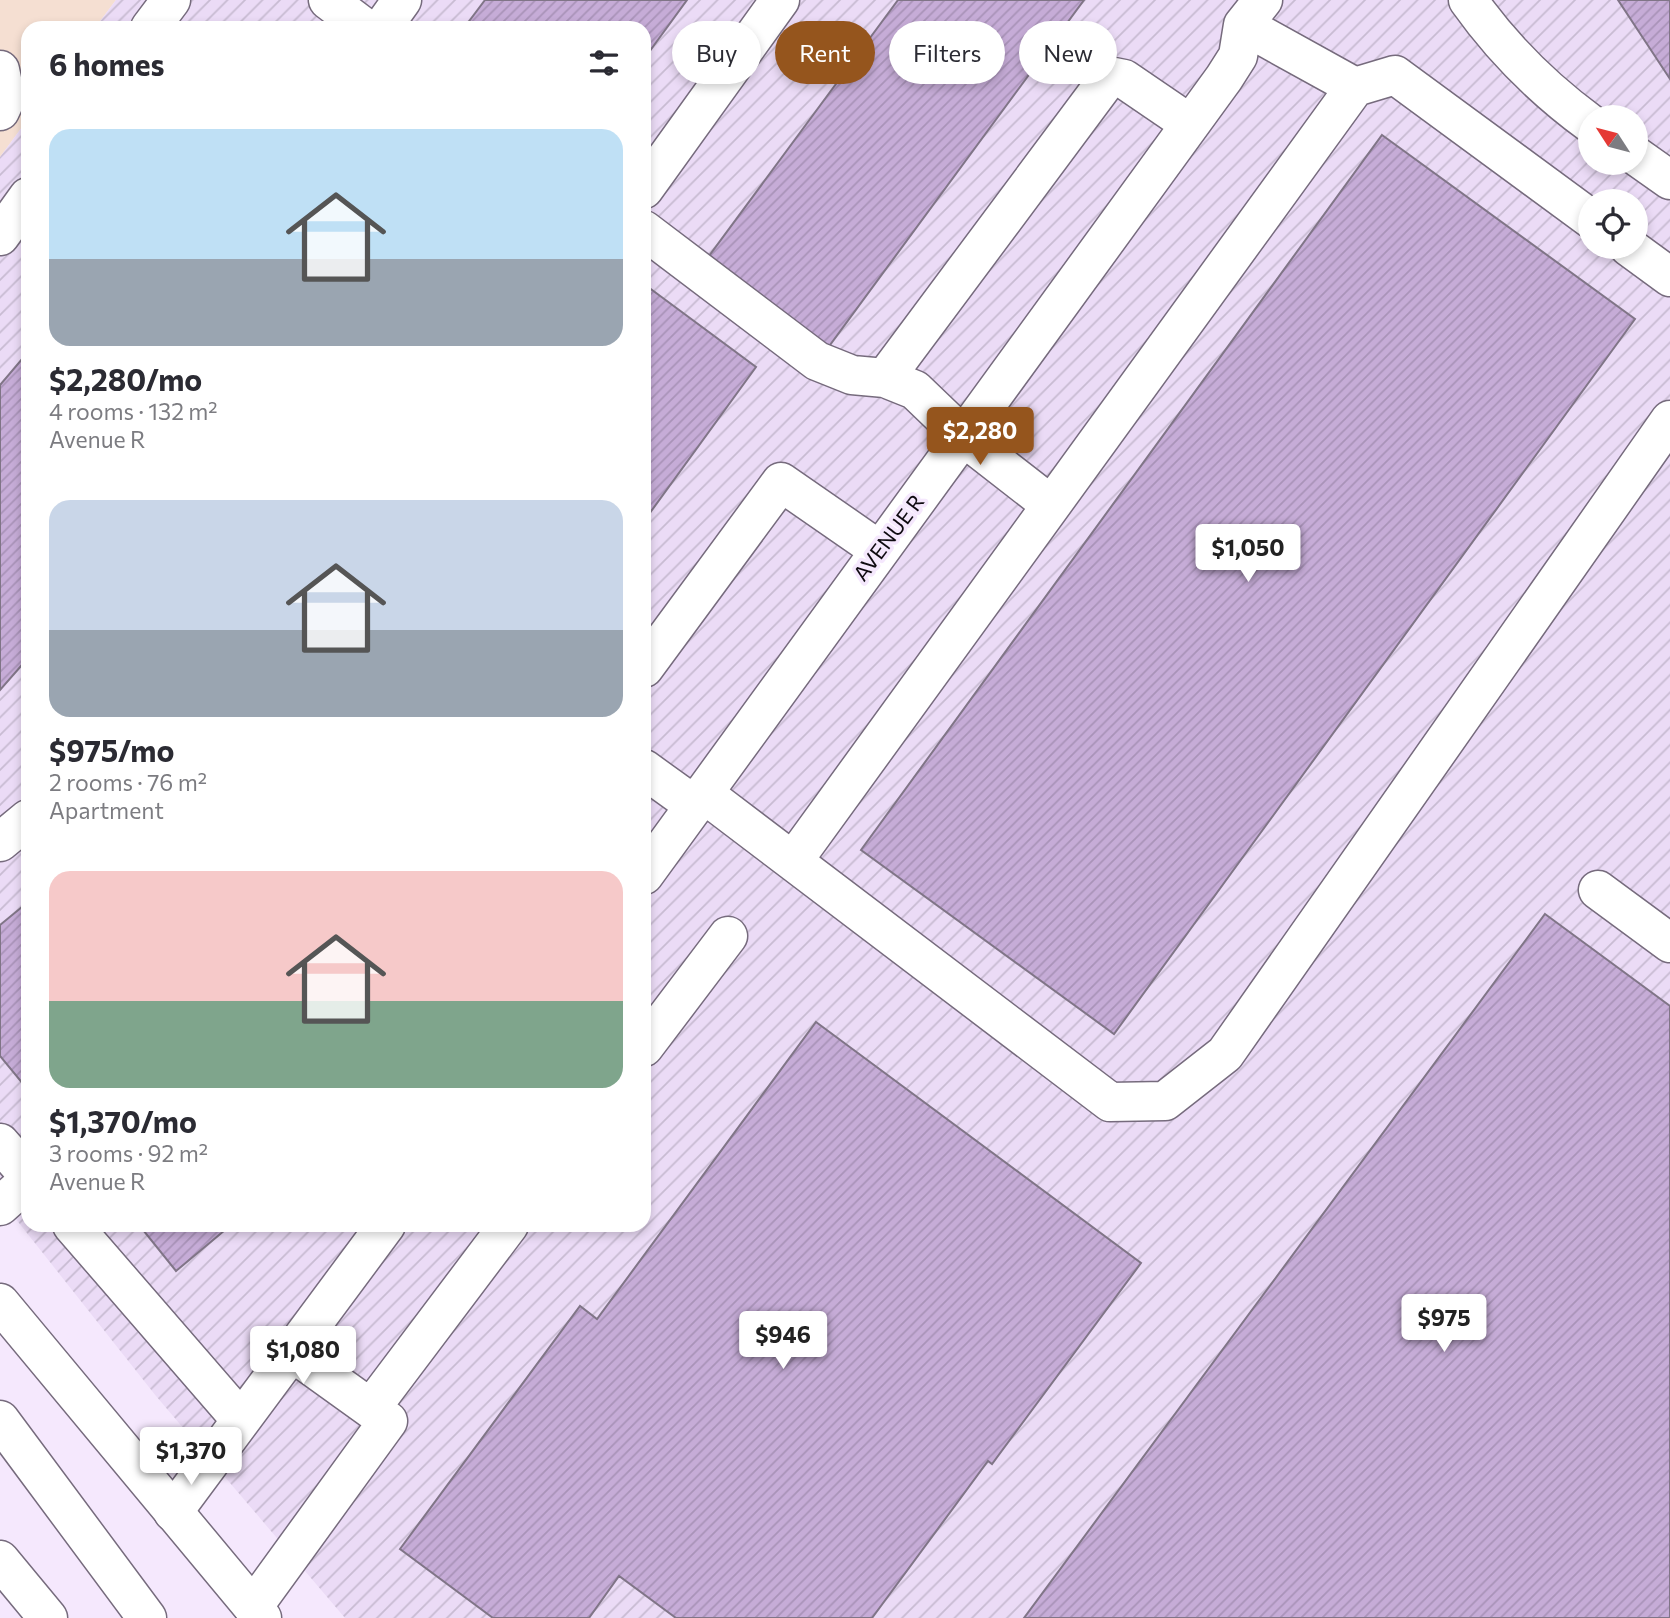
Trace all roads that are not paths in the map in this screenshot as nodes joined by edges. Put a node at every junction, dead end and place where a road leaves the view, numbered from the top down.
1 (171, 0) edge
2 (328, 0) edge
3 (402, 0) edge
4 (780, 0) edge
5 (1468, 0) edge
6 (1246, 8) edge
7 (155, 21) edge
8 (356, 21) edge
9 (387, 21) edge
10 (0, 70) edge
11 (1355, 87) junction
12 (0, 111) edge
13 (1578, 115) edge
14 (1190, 124) junction
15 (1648, 164) edge
16 (651, 179) edge
17 (1670, 180) edge
18 (21, 207) edge
19 (1578, 209) edge
20 (651, 235) edge
21 (0, 236) edge
22 (1645, 259) edge
23 (1670, 277) edge
24 (885, 378) junction
25 (1670, 420) edge
26 (965, 438) junction
27 (1051, 505) junction
28 (879, 550) junction
29 (651, 658) edge
30 (651, 773) edge
31 (699, 799) junction
32 (21, 825) edge
33 (0, 842) edge
34 (793, 861) junction
35 (651, 865) edge
36 (1598, 890) dead end
37 (728, 936) dead end
38 (1670, 943) edge
39 (651, 1038) edge
40 (0, 1143) edge
41 (21, 1167) edge
42 (21, 1187) edge
43 (0, 1206) edge
44 (78, 1232) edge
45 (381, 1232) edge
46 (504, 1232) edge
47 (0, 1303) edge
48 (292, 1352) junction
49 (371, 1408) junction
50 (0, 1420) edge
51 (241, 1420) junction
52 (173, 1512) junction
53 (0, 1560) edge
54 (257, 1612) edge
55 (48, 1618) edge
56 (147, 1618) edge

1 - 7 main road
2 - 8 main road
3 - 9 main road
4 - 16 main road
5 - 13 main road
6 - 11 main road
6 - 14 main road, AVENUE R
10 - 12 main road
11 - 19 main road
11 - 27 main road
14 - 24 main road
14 - 26 main road, AVENUE R
15 - 17 main road
18 - 21 main road
20 - 24 main road
22 - 23 main road
24 - 26 main road
25 - 34 main road
26 - 27 main road
26 - 28 main road, AVENUE R
27 - 34 main road
28 - 29 main road
28 - 31 main road, AVENUE R
30 - 31 main road
31 - 34 main road
31 - 35 main road, AVENUE R
32 - 33 main road
36 - 38 main road
37 - 39 main road
40 - 41 main road
42 - 43 main road
44 - 51 main road
45 - 48 main road
46 - 49 main road
47 - 52 main road
48 - 49 main road
48 - 51 main road
49 - 54 main road
50 - 56 main road
51 - 52 main road
52 - 54 main road
53 - 55 main road

